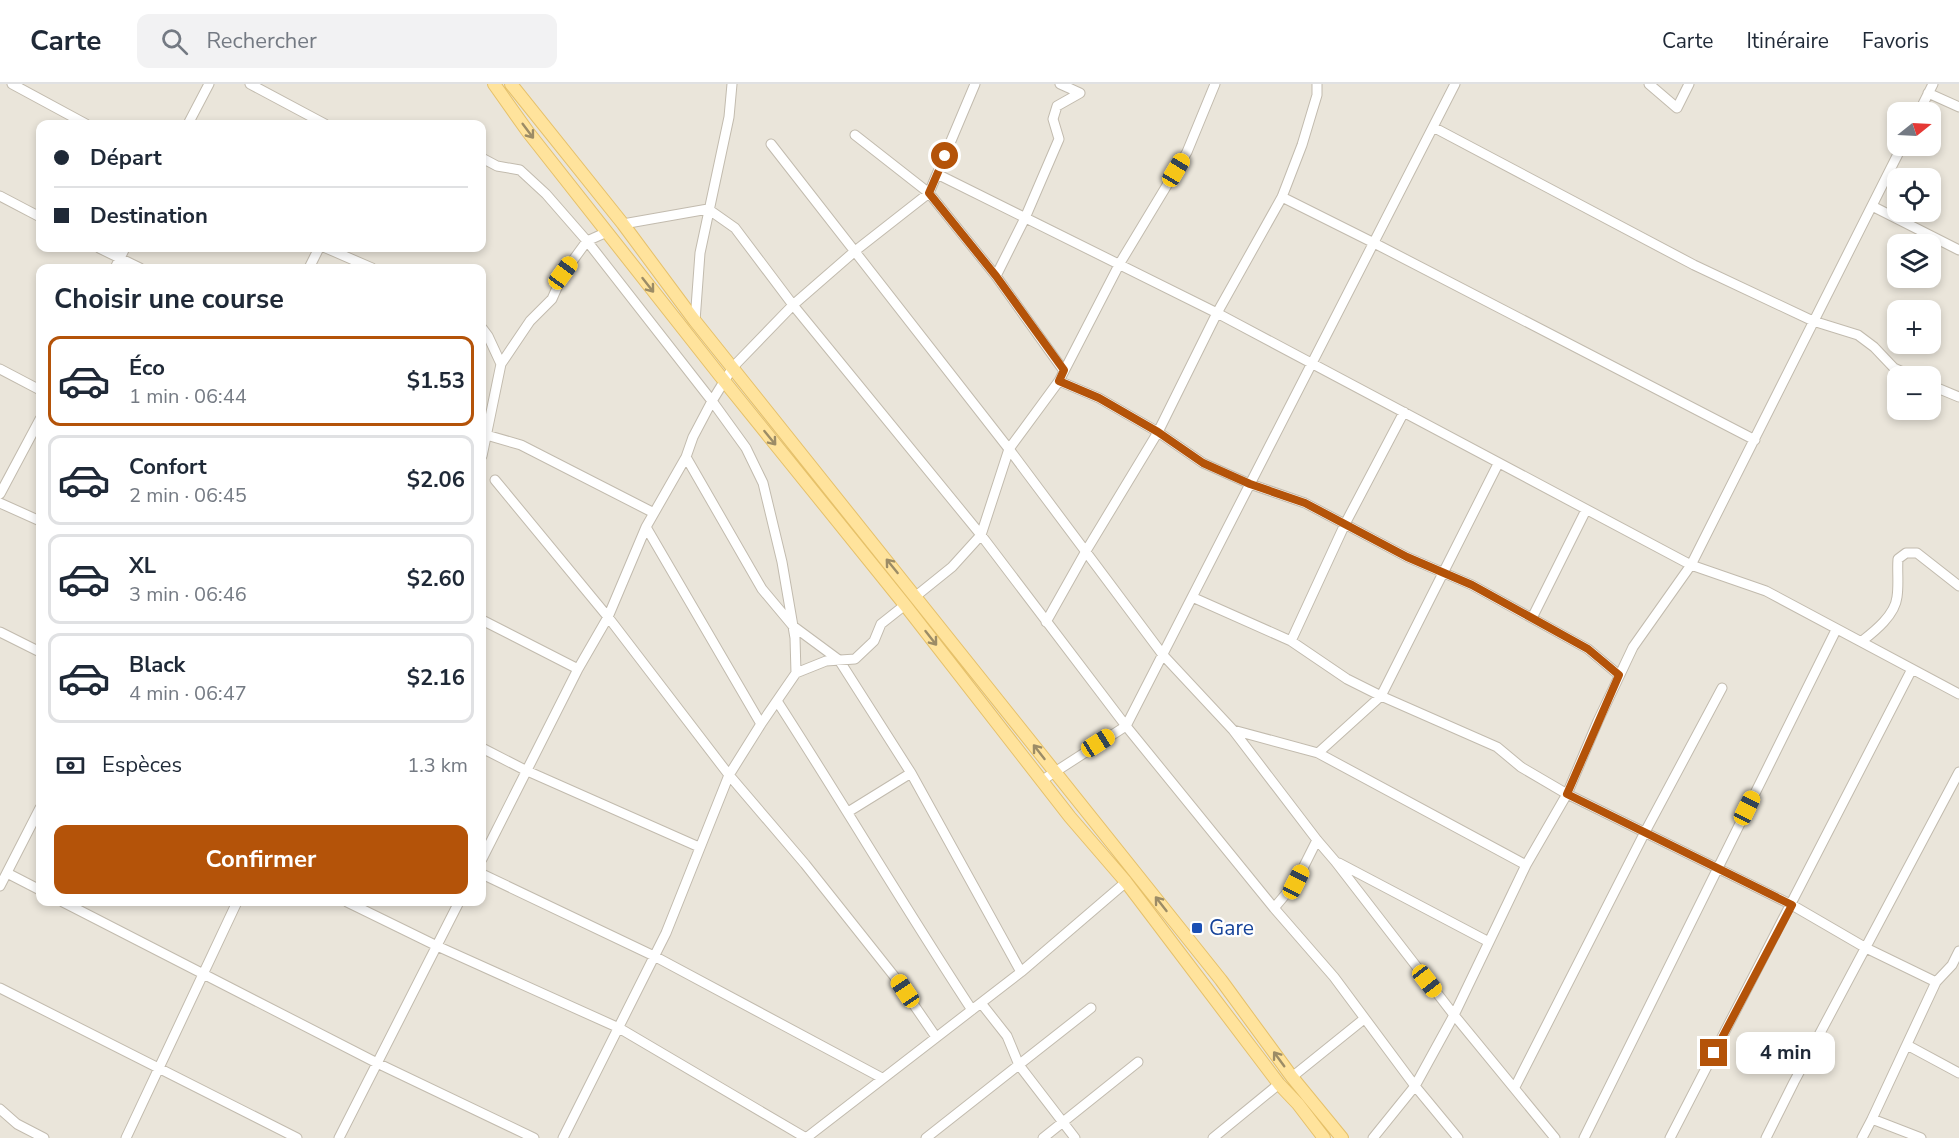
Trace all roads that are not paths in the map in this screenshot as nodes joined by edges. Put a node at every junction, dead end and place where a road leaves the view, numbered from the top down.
1 (12, 84) edge
2 (209, 84) edge
3 (250, 84) edge
4 (511, 84) edge
5 (732, 84) edge
6 (975, 84) edge
7 (1060, 84) edge
8 (1215, 84) edge
9 (1317, 84) edge
10 (1455, 84) edge
11 (1649, 84) edge
12 (1689, 84) edge
13 (498, 86) edge
14 (1931, 88) edge
15 (1924, 102) edge
16 (1959, 107) edge
17 (79, 120) edge
18 (190, 120) edge
19 (318, 120) edge
20 (1434, 127) junction
21 (855, 135) dead end
22 (771, 144) dead end
23 (1897, 156) edge
24 (486, 160) edge
25 (937, 174) junction
26 (929, 193) junction
27 (0, 196) edge
28 (1282, 197) junction
29 (1872, 206) junction
30 (708, 209) junction
31 (36, 215) edge
32 (1024, 218) junction
33 (622, 224) junction
34 (607, 232) junction
35 (587, 241) junction
36 (1374, 243) junction
37 (1959, 250) edge
38 (855, 251) junction
39 (107, 252) edge
40 (123, 252) edge
41 (335, 252) edge
42 (120, 258) junction
43 (1119, 263) junction
44 (117, 264) edge
45 (132, 264) edge
46 (363, 264) edge
47 (996, 276) junction
48 (794, 305) junction
49 (1217, 312) junction
50 (695, 321) junction
51 (1813, 321) junction
52 (486, 333) edge
53 (1311, 363) junction
54 (501, 364) junction
55 (1892, 366) edge
56 (733, 368) junction
57 (0, 369) edge
58 (1064, 370) junction
59 (1059, 381) junction
60 (725, 382) junction
61 (36, 388) edge
62 (1941, 390) edge
63 (1959, 398) edge
64 (712, 401) junction
65 (1404, 412) junction
66 (36, 426) edge
67 (486, 427) edge
68 (1158, 432) junction
69 (486, 436) edge
70 (1755, 440) junction
71 (1009, 449) junction
72 (686, 457) junction
73 (1498, 464) junction
74 (495, 480) dead end
75 (1250, 484) junction
76 (0, 494) edge
77 (0, 503) edge
78 (1586, 510) junction
79 (654, 513) junction
80 (36, 519) edge
81 (1344, 524) junction
82 (646, 527) junction
83 (981, 535) junction
84 (1086, 551) junction
85 (1691, 565) junction
86 (1443, 572) junction
87 (1959, 586) edge
88 (916, 596) junction
89 (1192, 597) junction
90 (905, 605) junction
91 (608, 617) junction
92 (1532, 618) junction
93 (486, 622) edge
94 (1046, 622) junction
95 (793, 626) junction
96 (1836, 630) junction
97 (0, 632) edge
98 (1291, 640) junction
99 (1862, 641) junction
100 (36, 650) edge
101 (1162, 655) junction
102 (839, 660) junction
103 (578, 669) junction
104 (1912, 669) junction
105 (796, 673) junction
106 (1619, 675) junction
107 (1722, 688) dead end
108 (1959, 694) edge
109 (1381, 696) junction
110 (777, 700) junction
111 (761, 724) junction
112 (1126, 726) junction
113 (1233, 729) junction
114 (486, 750) edge
115 (1318, 753) junction
116 (525, 770) junction
117 (1054, 772) junction
118 (1959, 772) edge
119 (911, 773) junction
120 (729, 775) junction
121 (1041, 781) junction
122 (1567, 794) junction
123 (848, 812) junction
124 (36, 816) edge
125 (1644, 832) junction
126 (1317, 840) junction
127 (699, 847) junction
128 (486, 852) edge
129 (1335, 861) junction
130 (1526, 865) junction
131 (1718, 868) junction
132 (7, 873) junction
133 (1137, 873) junction
134 (486, 876) edge
135 (1126, 882) junction
136 (0, 886) edge
137 (36, 888) edge
138 (1792, 905) junction
139 (71, 906) edge
140 (235, 906) edge
141 (355, 906) edge
142 (457, 906) edge
143 (1274, 908) junction
144 (1489, 942) junction
145 (436, 946) junction
146 (1866, 948) junction
147 (1959, 951) edge
148 (654, 956) junction
149 (1021, 972) junction
150 (203, 974) junction
151 (1936, 982) junction
152 (0, 988) edge
153 (981, 1003) junction
154 (1091, 1008) dead end
155 (972, 1010) junction
156 (1454, 1015) junction
157 (1364, 1019) junction
158 (619, 1028) junction
159 (936, 1037) junction
160 (1907, 1045) junction
161 (1138, 1062) dead end
162 (377, 1063) junction
163 (1019, 1065) junction
164 (159, 1067) junction
165 (1959, 1073) edge
166 (1292, 1077) junction
167 (882, 1078) junction
168 (1279, 1084) junction
169 (1415, 1086) junction
170 (1515, 1087) junction
171 (0, 1109) edge
172 (1872, 1119) junction
173 (1063, 1123) junction
174 (44, 1138) edge
175 (126, 1138) edge
176 (297, 1138) edge
177 (339, 1138) edge
178 (534, 1138) edge
179 (563, 1138) edge
180 (806, 1138) edge
181 (926, 1138) edge
182 (1043, 1138) edge
183 (1075, 1138) edge
184 (1213, 1138) edge
185 (1324, 1138) edge
186 (1342, 1138) edge
187 (1373, 1138) edge
188 (1458, 1138) edge
189 (1556, 1138) edge
190 (1584, 1138) edge
191 (1670, 1138) edge
192 (1766, 1138) edge
193 (1862, 1138) edge
194 (1921, 1138) edge

1 - 17 street
2 - 18 street
3 - 19 street
4 - 33 main road
5 - 30 street
6 - 25 street
7 - 32 street
8 - 43 street
9 - 28 street
10 - 20 street
11 - 12 street
13 -> 34 main road
14 - 15 street
14 - 16 street
20 - 36 street
20 - 51 street
21 - 26 street
22 - 38 street
23 - 29 street
24 - 35 street
25 - 26 street
25 - 32 street
26 - 38 street
26 - 47 street
27 - 31 street
28 - 36 street
28 - 49 street
29 - 37 street
29 - 51 street
30 - 33 street
30 - 48 street
30 - 50 street
32 - 43 street
32 - 47 street
33 - 50 main road
34 - 35 street
34 -> 60 main road
35 - 54 street
35 - 64 street
36 - 53 street
36 - 70 street
38 - 48 street
38 - 71 street
39 - 42 street
40 - 42 street
41 - 46 street
42 - 44 street
42 - 45 street
43 - 49 street
43 - 58 street
47 - 58 street
48 - 56 street
48 - 83 street
49 - 53 street
49 - 68 street
50 - 56 main road
51 - 55 street
51 - 70 street
52 - 54 street
53 - 65 street
53 - 75 street
54 - 67 street
56 - 60 street
88 -> 56 main road
57 - 61 street
58 - 59 street
59 - 68 street
59 - 71 street
60 - 64 street
60 -> 90 main road
62 - 63 street
64 - 72 street
64 - 95 street
65 - 73 street
65 - 81 street
66 - 76 street
68 - 75 street
68 - 84 street
69 - 79 street
70 - 85 street
71 - 83 street
71 - 84 street
72 - 79 street
72 - 95 street
73 - 78 street
73 - 86 street
74 - 91 street
75 - 81 street
75 - 89 street
77 - 80 street
78 - 85 street
78 - 92 street
79 - 82 street
81 - 86 street
81 - 98 street
82 - 91 street
82 - 111 street
83 - 88 street
83 - 94 street
84 - 94 street
84 - 101 street
85 - 96 street
85 - 106 street
86 - 92 street
86 - 109 street
87 - 99 street
117 -> 88 main road
89 - 98 street
89 - 101 street
90 - 102 street
90 -> 121 main road
91 - 103 street
91 - 120 street
92 - 106 street
93 - 103 street
94 - 112 street
95 - 102 street
95 - 105 street
96 - 99 street
96 - 131 street
97 - 100 street
98 - 109 street
99 - 104 street
101 - 112 street
101 - 113 street
102 - 105 street
102 - 119 street
103 - 116 street
104 - 108 street
104 - 138 street
105 - 110 street
106 - 122 street
107 - 125 street
109 - 115 street
109 - 122 street
110 - 111 street
110 - 123 street
111 - 120 street
112 - 117 street
112 - 143 street
113 - 115 street
113 - 126 street
114 - 116 street
115 - 130 street
116 - 127 street
116 - 128 street
117 - 121 street
117 - 133 main road
118 - 146 street
119 - 123 street
119 - 149 street
120 - 127 street
120 - 159 street
121 - 135 main road
122 - 125 street
122 - 130 street
123 - 155 street
124 - 132 street
125 - 131 street
125 - 170 street
126 - 129 street
126 - 143 street
127 - 148 street
129 - 144 street
129 - 156 street
130 - 144 street
131 - 138 street
131 - 190 street
132 - 136 street
132 - 137 street
133 - 135 main road
166 -> 133 main road
134 - 148 street
135 - 149 street
135 - 168 main road
138 - 146 street
138 - 191 street
139 - 150 street
140 - 150 street
141 - 145 street
142 - 145 street
143 - 157 street
144 - 156 street
145 - 158 street
145 - 162 street
146 - 151 street
146 - 192 street
147 - 151 street
148 - 158 street
148 - 167 street
149 - 153 street
150 - 162 street
150 - 164 street
151 - 160 street
152 - 164 street
153 - 155 street
153 - 163 street
154 - 163 street
155 - 159 street
156 - 169 street
156 - 170 street
157 - 166 street
157 - 169 street
158 - 179 street
158 - 180 street
159 - 167 street
160 - 165 street
160 - 172 street
161 - 173 street
162 - 177 street
162 - 178 street
163 - 173 street
163 - 181 street
164 - 175 street
164 - 176 street
166 - 186 main road
167 - 180 street
168 - 184 street
168 - 185 main road
169 - 187 street
169 - 188 street
170 - 189 street
171 - 174 street
172 - 193 street
172 - 194 street
173 - 182 street
173 - 183 street

